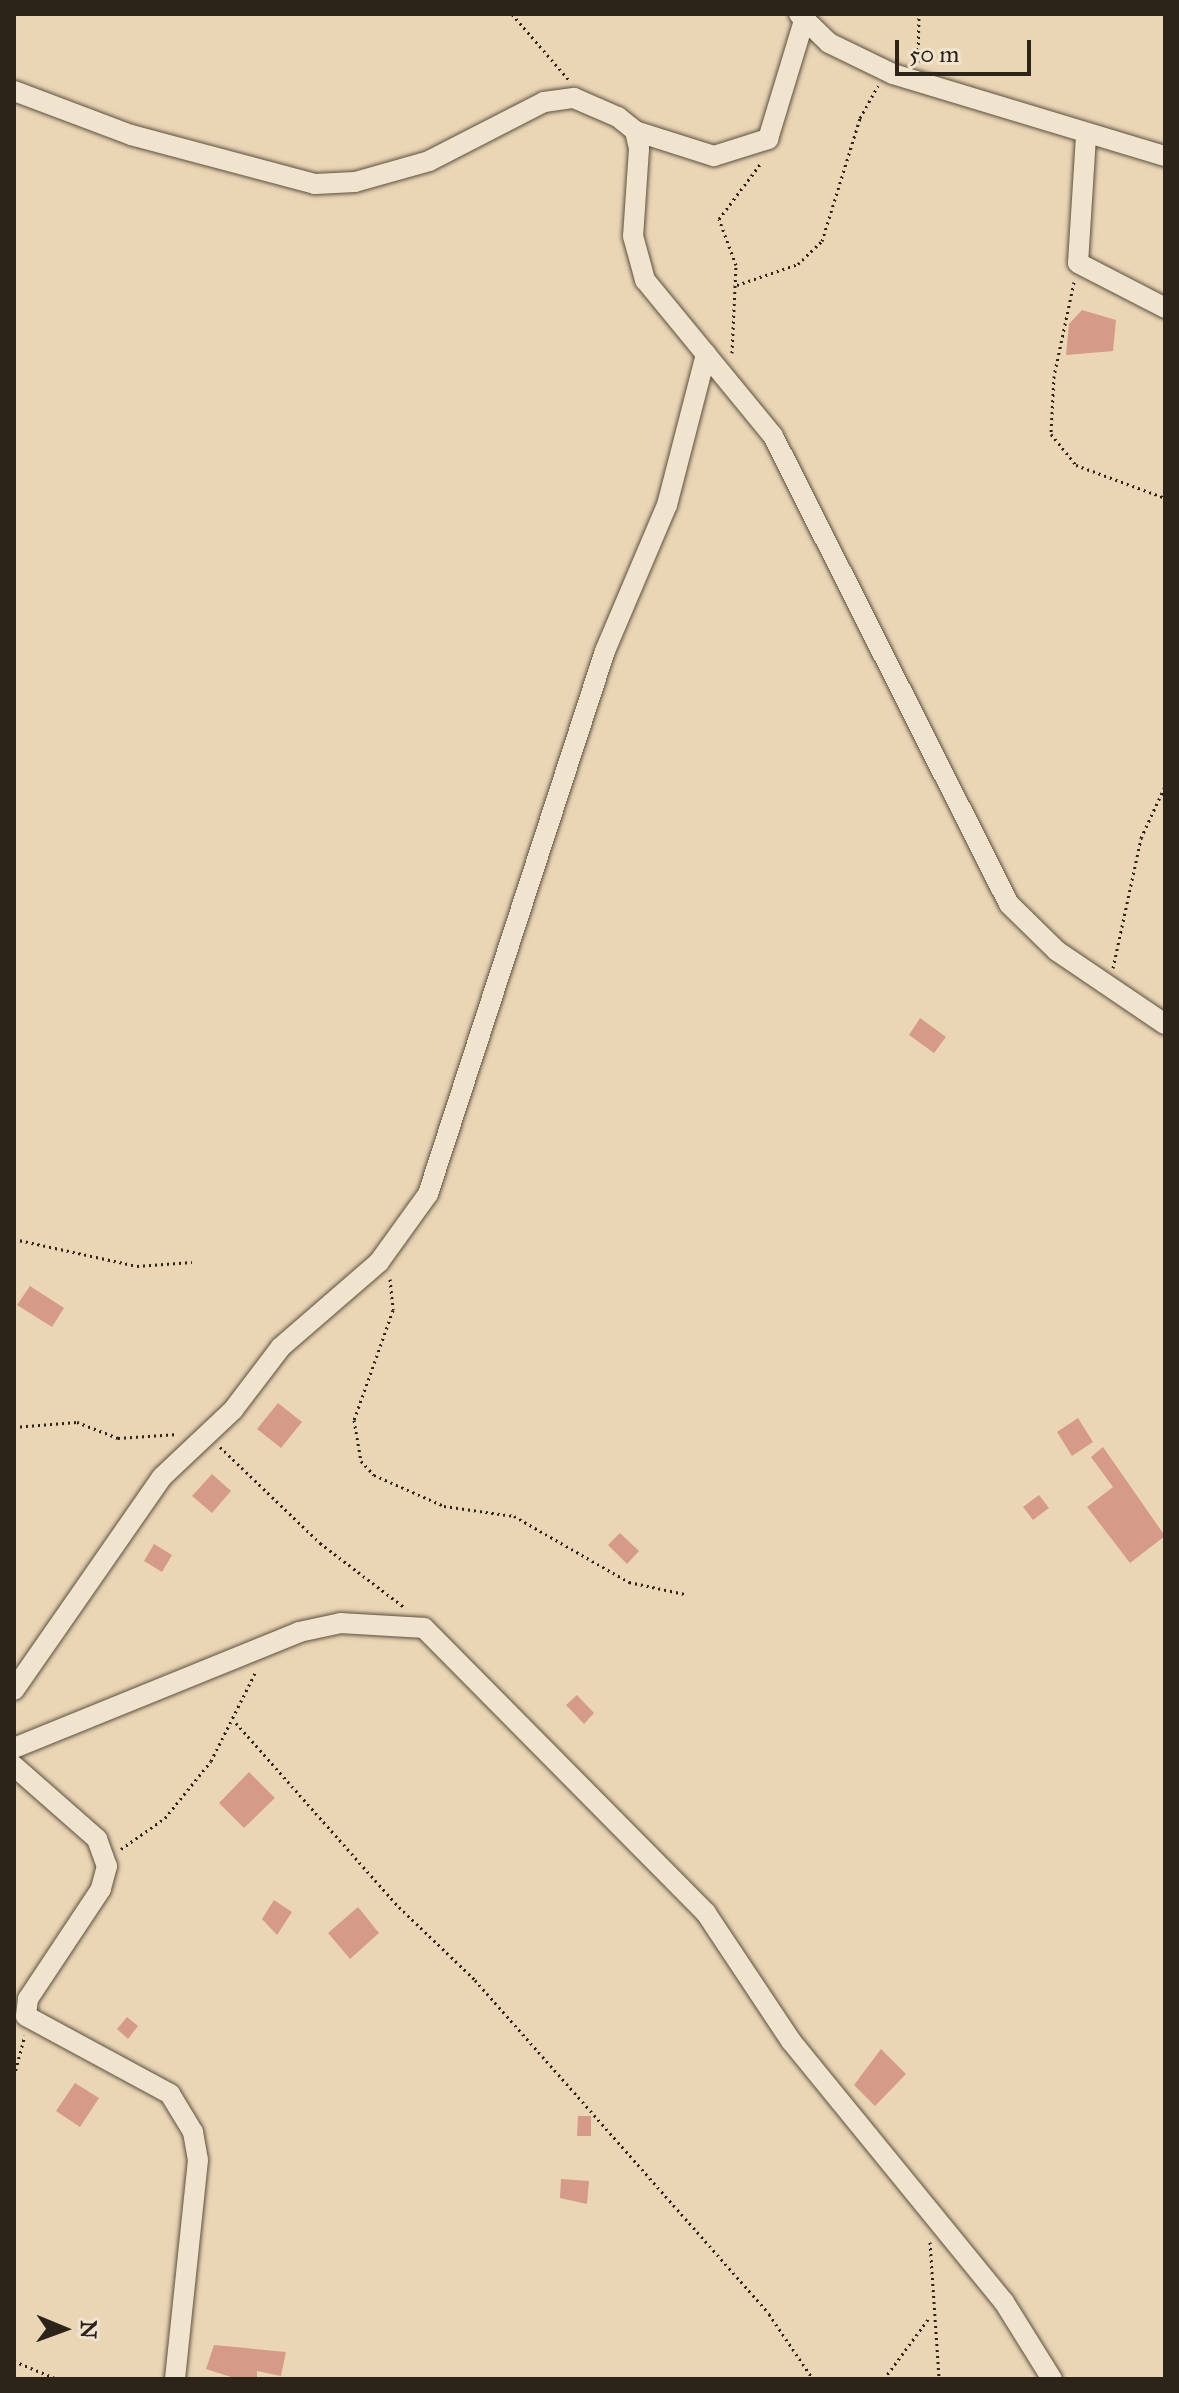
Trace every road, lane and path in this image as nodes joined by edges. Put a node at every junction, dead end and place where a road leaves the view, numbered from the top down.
1 (512, 14) edge
2 (919, 14) edge
3 (802, 16) edge
4 (893, 74) junction
5 (919, 80) junction
6 (576, 85) dead end
7 (14, 91) edge
8 (635, 131) junction
9 (1086, 136) junction
10 (768, 139) junction
11 (1165, 156) edge
12 (1078, 263) junction
13 (737, 285) junction
14 (1165, 308) edge
15 (706, 354) junction
16 (732, 385) junction
17 (1165, 498) edge
18 (1165, 786) edge
19 (1109, 987) junction
20 (1165, 1024) edge
21 (14, 1239) edge
22 (192, 1262) dead end
23 (379, 1262) junction
24 (14, 1427) edge
25 (207, 1434) junction
26 (685, 1594) dead end
27 (415, 1624) junction
28 (264, 1649) junction
29 (14, 1690) edge
30 (236, 1723) junction
31 (14, 1748) edge
32 (14, 1766) edge
33 (106, 1851) junction
34 (30, 2020) junction
35 (14, 2076) edge
36 (931, 2215) junction
37 (930, 2317) junction
38 (14, 2361) edge
39 (55, 2378) edge
40 (175, 2379) edge
41 (813, 2379) edge
42 (884, 2379) edge
43 (939, 2379) edge
44 (1052, 2379) edge

1 - 6 path
2 - 5 path
3 - 4 street
3 - 10 street
4 - 5 street
4 - 13 path
5 - 9 street
7 - 8 street
8 - 10 street
8 - 15 street
9 - 11 street
9 - 12 street
10 - 13 path
12 - 14 street
12 - 17 path
13 - 16 path
15 - 16 street
15 - 23 street
16 - 19 street
18 - 19 path
19 - 20 street
21 - 22 path
23 - 25 street
23 - 26 path
24 - 25 path
25 - 27 path
25 - 29 street
27 - 28 street
27 - 36 street
28 - 30 path
28 - 31 street
30 - 33 path
30 - 41 path
32 - 33 street
33 - 34 street
34 - 35 path
34 - 40 street
36 - 37 path
36 - 44 street
37 - 42 path
37 - 43 path
38 - 39 path

